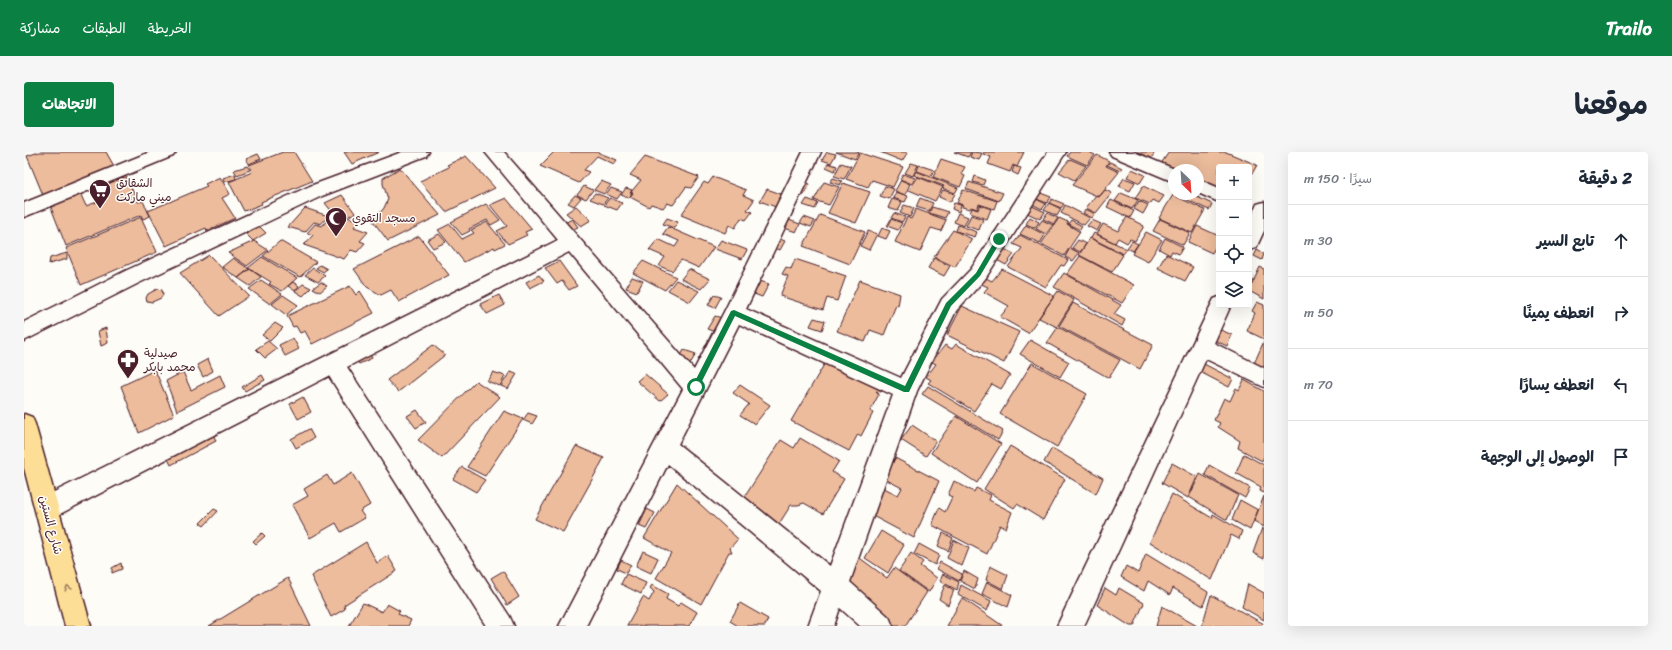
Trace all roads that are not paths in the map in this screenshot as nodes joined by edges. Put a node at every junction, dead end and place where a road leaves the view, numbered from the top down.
1 (117, 152) edge
2 (167, 152) edge
3 (420, 152) edge
4 (494, 152) edge
5 (812, 152) edge
6 (1057, 152) edge
7 (1118, 152) edge
8 (124, 170) junction
9 (1168, 173) edge
10 (1204, 189) edge
11 (1216, 194) edge
12 (24, 210) edge
13 (1260, 211) edge
14 (1251, 236) edge
15 (572, 242) junction
16 (1220, 308) edge
17 (734, 313) junction
18 (24, 332) edge
19 (1202, 347) junction
20 (333, 364) junction
21 (1264, 378) edge
22 (696, 387) junction
23 (906, 390) junction
24 (24, 424) edge
25 (664, 447) junction
26 (46, 508) junction
27 (834, 586) junction
28 (78, 626) edge
29 (501, 626) edge
30 (572, 626) edge
31 (821, 626) edge
32 (880, 626) edge
33 (1070, 626) edge

1 - 8 street
2 - 8 street
3 - 18 street
4 - 15 street
5 - 17 street
6 - 23 street
7 - 9 street
8 - 12 street
10 - 11 street
13 - 14 street
15 - 20 street
15 - 22 street
16 - 19 street
17 - 22 street
17 - 23 street
19 - 21 street
19 - 33 street
20 - 26 street
20 - 29 street
22 - 25 street
23 - 27 street
24 - 26 main road, شارع الستين
25 - 27 street
25 - 30 street
28 -> 26 main road, شارع الستين
27 - 31 street
27 - 32 street

